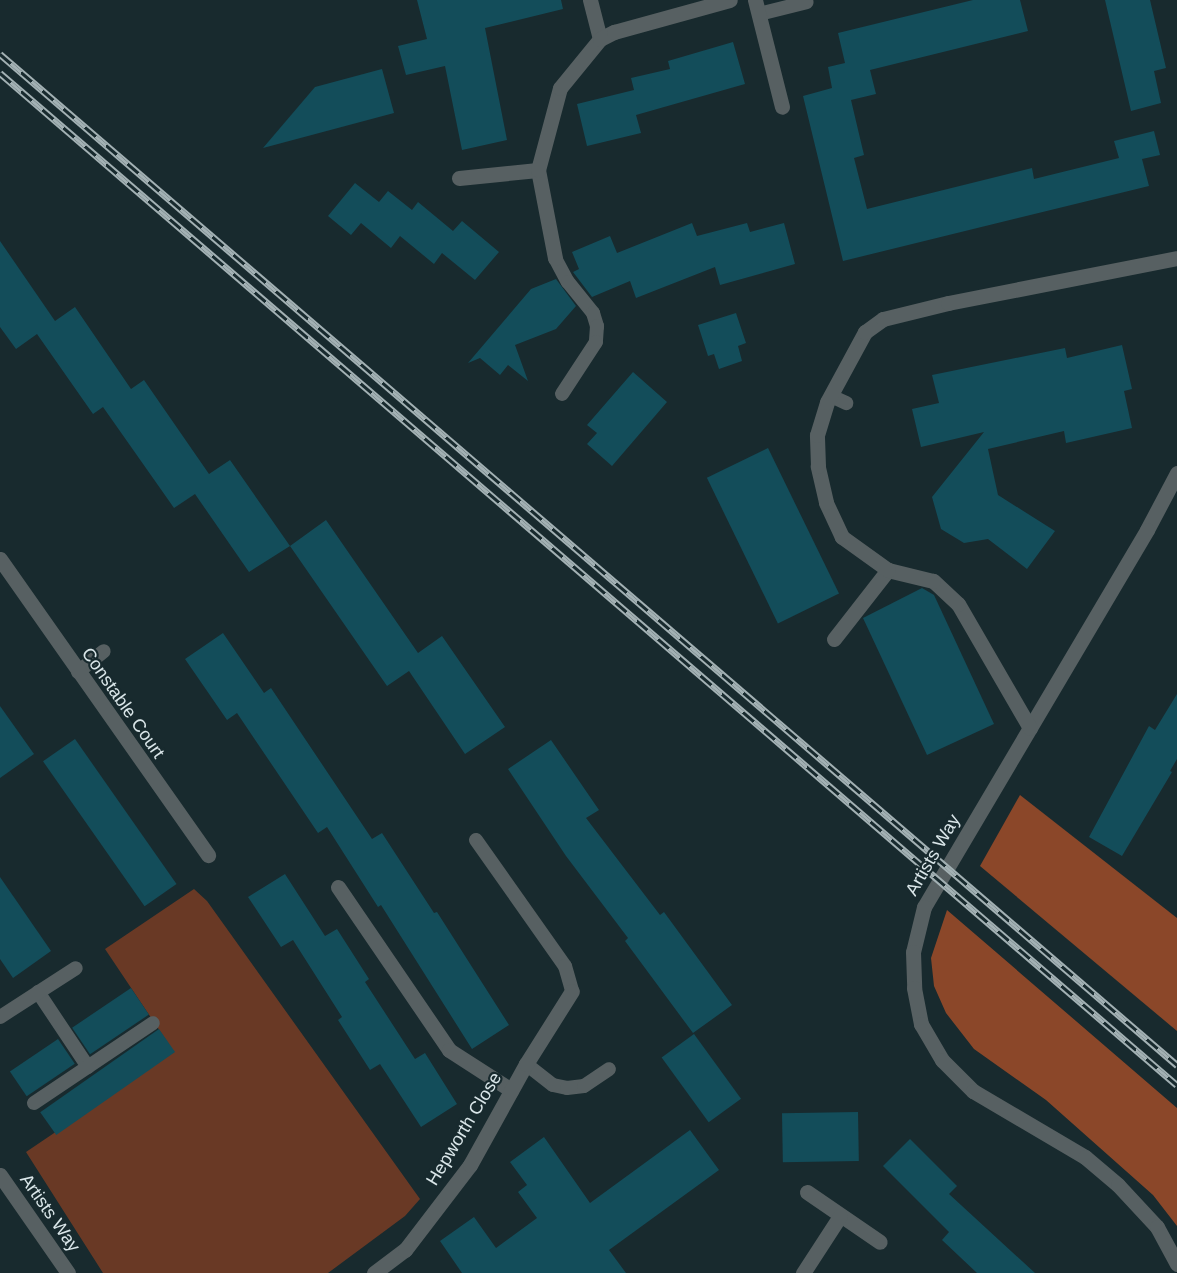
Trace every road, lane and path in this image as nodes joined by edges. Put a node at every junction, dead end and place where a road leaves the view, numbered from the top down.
1 (590, 0) edge
2 (730, 0) edge
3 (807, 2) dead end
4 (757, 7) edge
5 (600, 39) junction
6 (782, 107) dead end
7 (538, 170) junction
8 (459, 178) dead end
9 (555, 258) joint
10 (1177, 258) edge
11 (562, 394) dead end
12 (831, 396) junction
13 (846, 402) dead end
14 (1177, 473) edge
15 (3, 569) edge
16 (888, 570) junction
17 (834, 639) dead end
18 (104, 651) dead end
19 (78, 672) junction
20 (1030, 728) junction
21 (476, 840) dead end
22 (208, 855) dead end
23 (338, 887) dead end
24 (76, 968) dead end
25 (572, 991) joint
26 (38, 992) junction
27 (0, 1017) edge
28 (153, 1023) dead end
29 (526, 1064) junction
30 (88, 1067) junction
31 (609, 1069) dead end
32 (511, 1090) junction
33 (33, 1103) dead end
34 (0, 1175) edge
35 (807, 1192) dead end
36 (840, 1216) junction
37 (880, 1242) dead end
38 (1177, 1264) edge
39 (68, 1273) edge
40 (374, 1273) edge
41 (803, 1273) edge

1 - 5 street
2 - 5 street
3 - 4 lane
4 - 6 street
5 - 7 street
7 - 8 street
7 - 9 street
9 - 11 lane
10 - 12 street
12 - 13 lane
12 - 16 street
14 - 20 street, Artists Way
15 - 19 street, Constable Court
16 - 17 street
16 - 20 street
18 - 19 lane
19 - 22 street, Constable Court
20 - 38 street, Artists Way
21 - 25 lane
23 - 32 street
24 - 26 lane
25 - 29 street, Hepworth Close
26 - 27 lane
26 - 30 lane
28 - 30 lane
29 - 31 lane
29 - 32 street, Hepworth Close
30 - 33 lane
32 - 40 street, Hepworth Close
34 - 39 street, Artists Way
35 - 36 street
36 - 37 street
36 - 41 street

